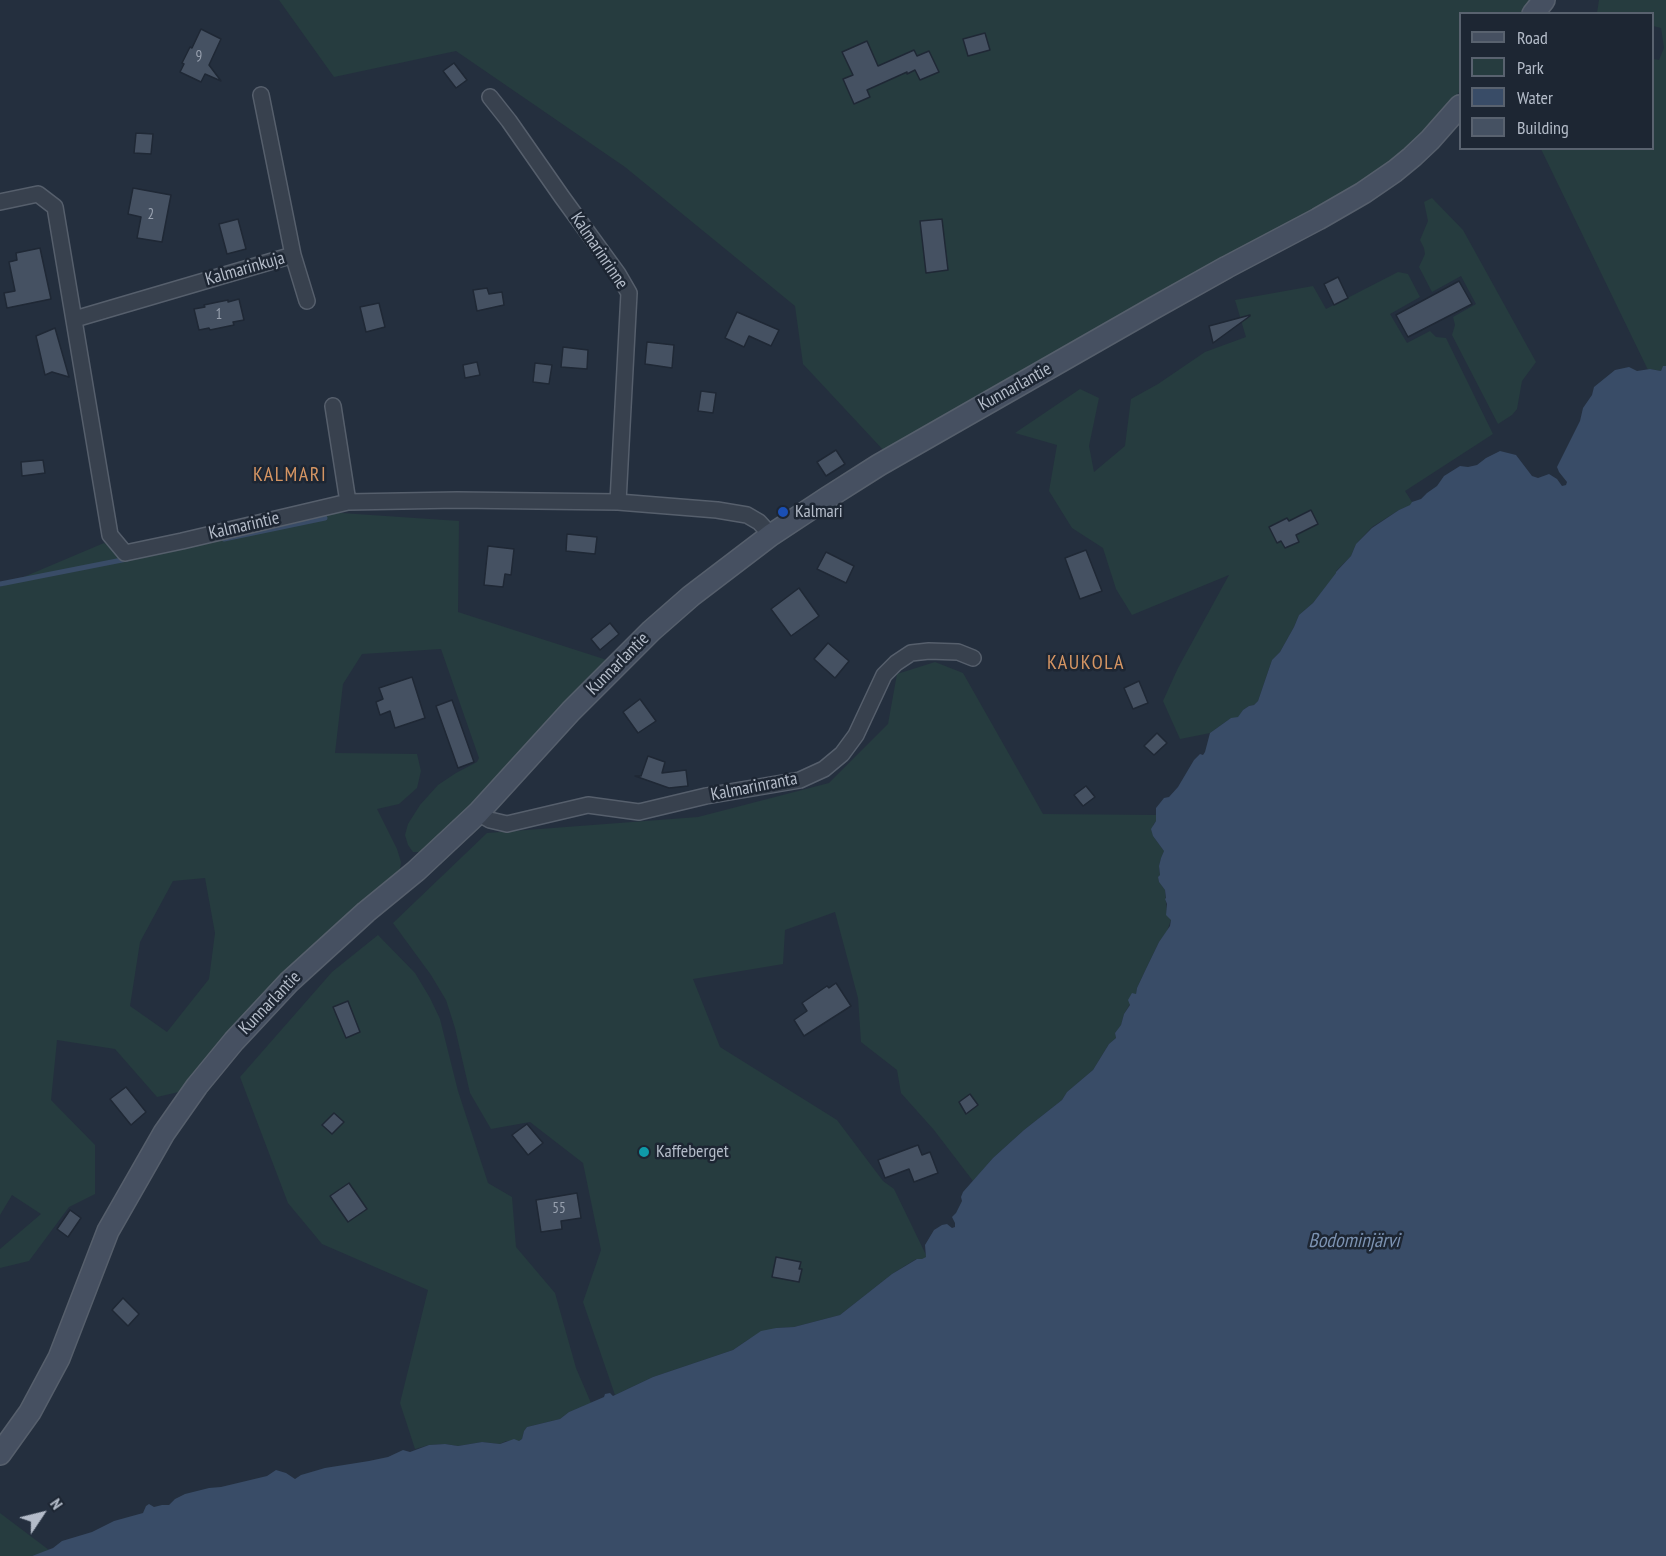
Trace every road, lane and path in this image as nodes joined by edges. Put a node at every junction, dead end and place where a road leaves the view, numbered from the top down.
1 (1544, 0) edge
2 (1535, 12) edge
3 (261, 95) dead end
4 (490, 97) dead end
5 (1459, 108) edge
6 (0, 202) edge
7 (293, 255) junction
8 (307, 301) dead end
9 (75, 319) junction
10 (333, 406) dead end
11 (348, 502) junction
12 (618, 502) junction
13 (771, 535) junction
14 (973, 658) dead end
15 (478, 813) junction
16 (0, 1454) edge

1 - 2 main road
3 - 7 street, Kalmarinkuja
4 - 12 street, Kalmarinrinne
5 - 13 main road, Kunnarlantie
6 - 9 street, Kalmarintie
7 - 8 street
7 - 9 street, Kalmarinkuja
9 - 11 street, Kalmarintie
10 - 11 street
11 - 12 street, Kalmarintie
12 - 13 street, Kalmarintie
13 - 15 main road, Kunnarlantie
14 - 15 street, Kalmarinranta
15 - 16 main road, Kunnarlantie

